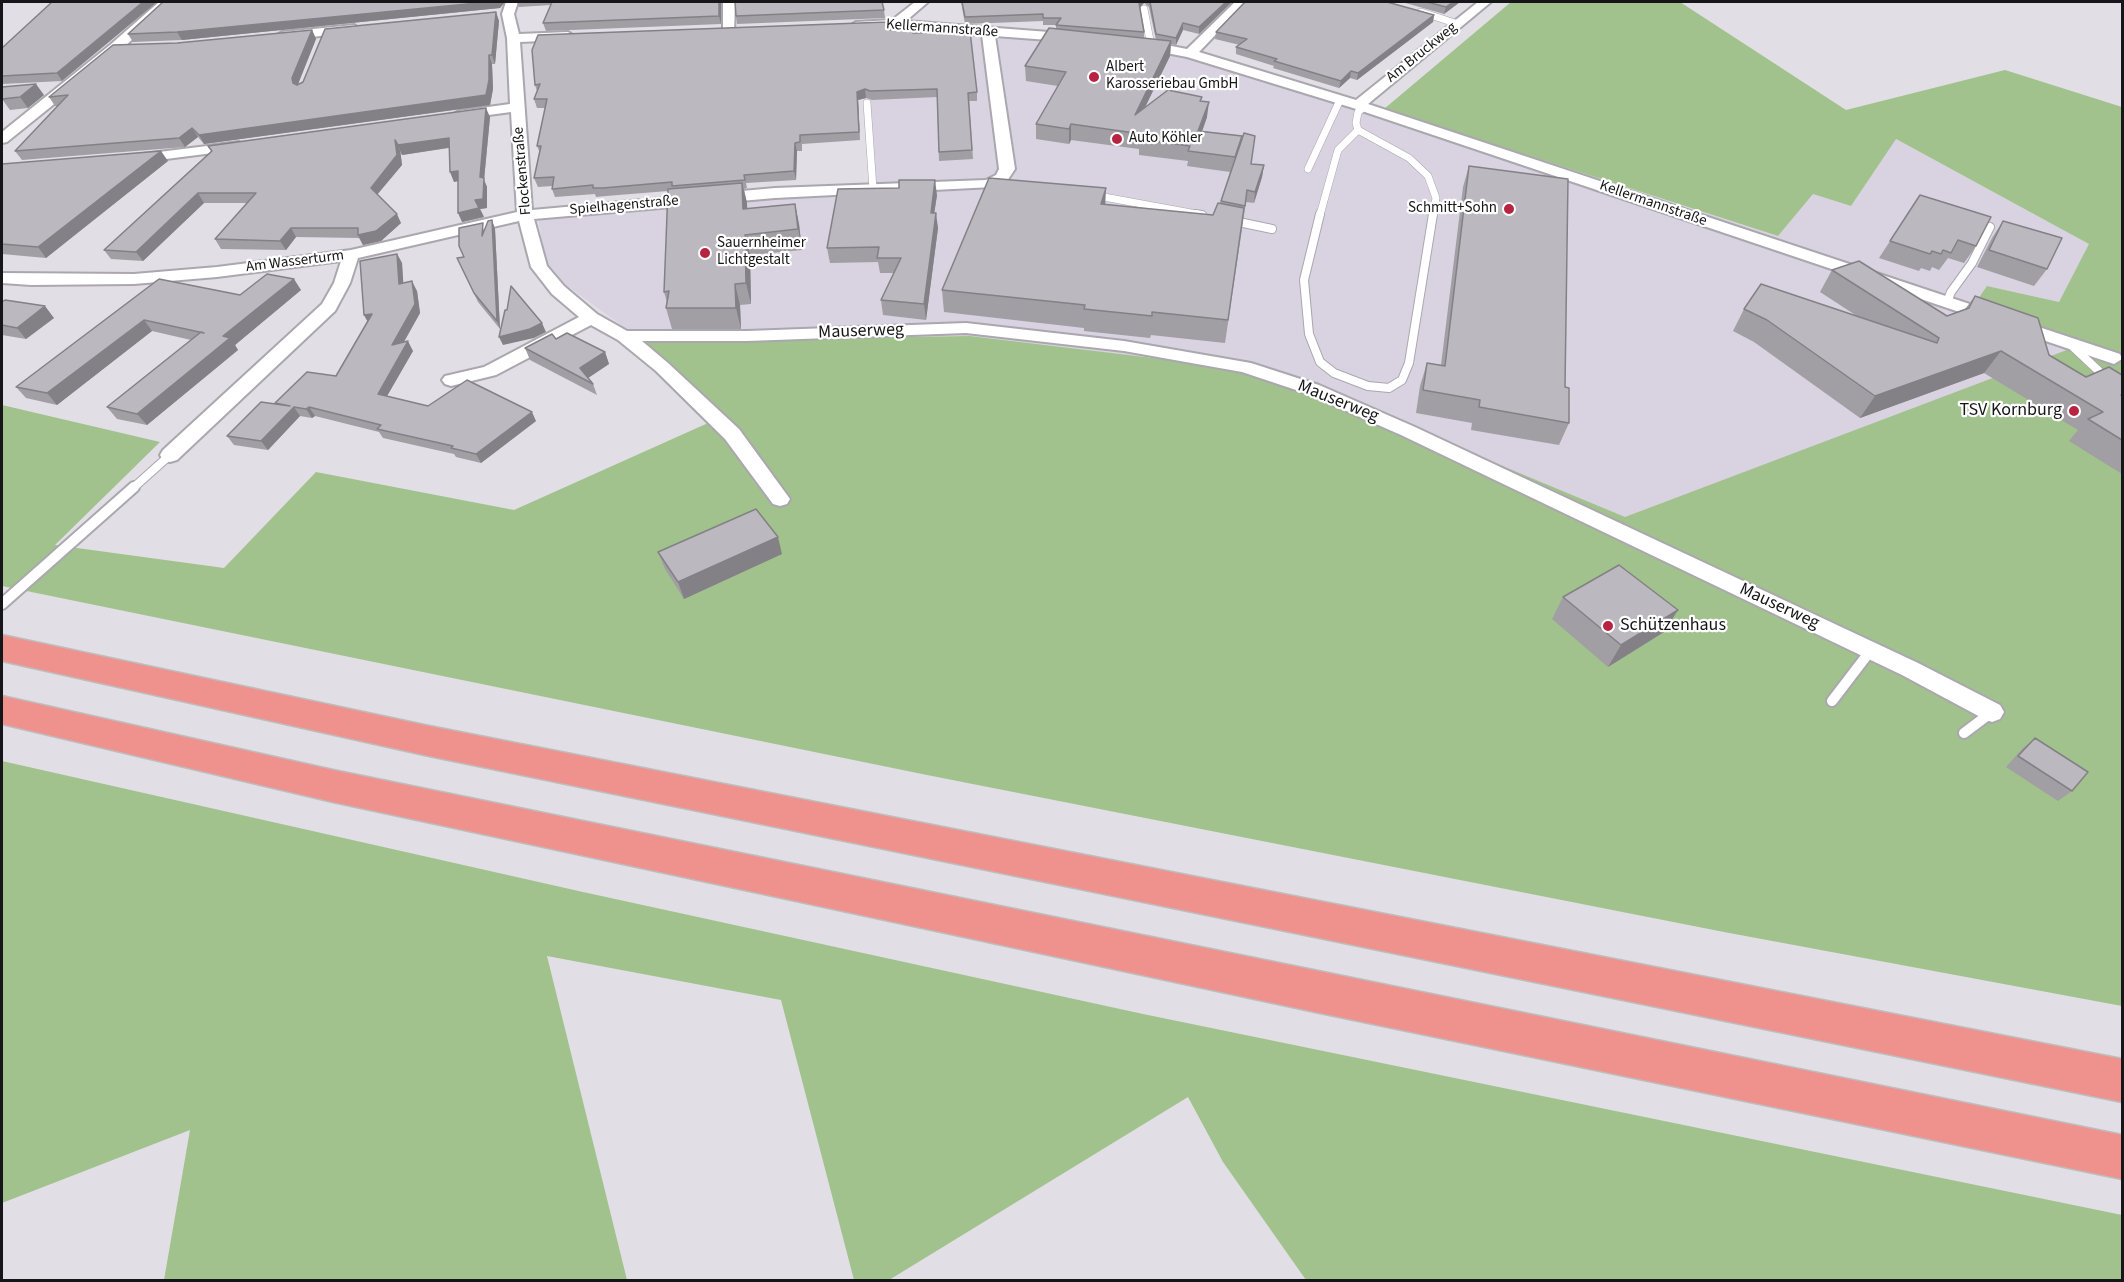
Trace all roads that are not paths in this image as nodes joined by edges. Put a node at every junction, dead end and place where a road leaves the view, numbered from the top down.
1 (166, 2) edge
2 (729, 2) edge
3 (922, 2) edge
4 (1241, 2) edge
5 (1485, 2) edge
6 (1144, 9) dead end
7 (505, 10) edge
8 (1413, 10) edge
9 (895, 24) junction
10 (1458, 24) junction
11 (842, 26) edge
12 (371, 27) edge
13 (729, 30) edge
14 (988, 31) junction
15 (582, 35) edge
16 (264, 38) edge
17 (513, 38) junction
18 (1093, 39) edge
19 (1128, 43) edge
20 (1151, 46) junction
21 (138, 47) edge
22 (115, 48) junction
23 (1190, 54) junction
24 (68, 87) junction
25 (45, 89) dead end
26 (1340, 100) junction
27 (867, 104) dead end
28 (1361, 106) junction
29 (516, 107) junction
30 (446, 117) edge
31 (1358, 130) junction
32 (2, 139) edge
33 (258, 143) edge
34 (122, 160) edge
35 (1308, 169) dead end
36 (873, 189) junction
37 (1084, 193) edge
38 (525, 215) junction
39 (1214, 218) edge
40 (1225, 220) edge
41 (1990, 227) edge
42 (1272, 229) dead end
43 (351, 255) junction
44 (2, 278) edge
45 (1947, 302) junction
46 (591, 318) junction
47 (624, 336) junction
48 (2070, 344) junction
49 (2114, 358) dead end
50 (451, 380) dead end
51 (2122, 388) edge
52 (170, 454) joint
53 (780, 499) dead end
54 (2, 604) edge
55 (2, 648) edge
56 (1870, 650) junction
57 (1832, 702) dead end
58 (2, 710) edge
59 (1992, 712) joint
60 (1964, 733) dead end
61 (2122, 1081) edge
62 (2122, 1156) edge

1 - 22 street
2 - 13 street
3 - 9 street
4 - 23 street
5 - 10 street, Am Bruckweg
6 - 20 lane
7 - 17 street, Flockenstraße
8 - 10 lane
9 - 11 street, Kellermannstraße
9 - 14 street, Kellermannstraße
10 - 28 street, Am Bruckweg
12 - 16 street
14 - 18 street, Kellermannstraße
14 - 36 street, Spielhagenstraße
15 - 17 street
17 - 29 street, Flockenstraße
19 - 20 street, Kellermannstraße
20 - 23 street, Kellermannstraße
21 - 22 street
22 - 24 street
23 - 26 street, Kellermannstraße
24 - 25 street
24 - 32 street
26 - 28 street, Kellermannstraße
26 - 35 lane
27 - 36 lane
28 - 31 lane
28 - 45 street, Kellermannstraße
29 - 30 street
29 - 38 street, Flockenstraße
31 - 31 lane
33 - 34 street
36 - 38 street, Spielhagenstraße
37 - 39 lane
38 - 43 street, Spielhagenstraße
38 - 46 street, Flockenstraße
40 - 42 lane
41 - 45 lane
43 - 44 street, Am Wasserturm
43 - 52 street, Am Wasserturm
45 - 48 street, Kellermannstraße
46 - 47 street, Flockenstraße
46 - 50 street
47 - 53 street, Flockenstraße
47 - 56 street, Mauserweg
48 - 49 street, Kellermannstraße
48 - 51 lane
52 - 54 lane
55 - 61 highway
56 - 57 lane
56 - 59 street, Mauserweg
58 - 62 highway
59 - 60 lane

